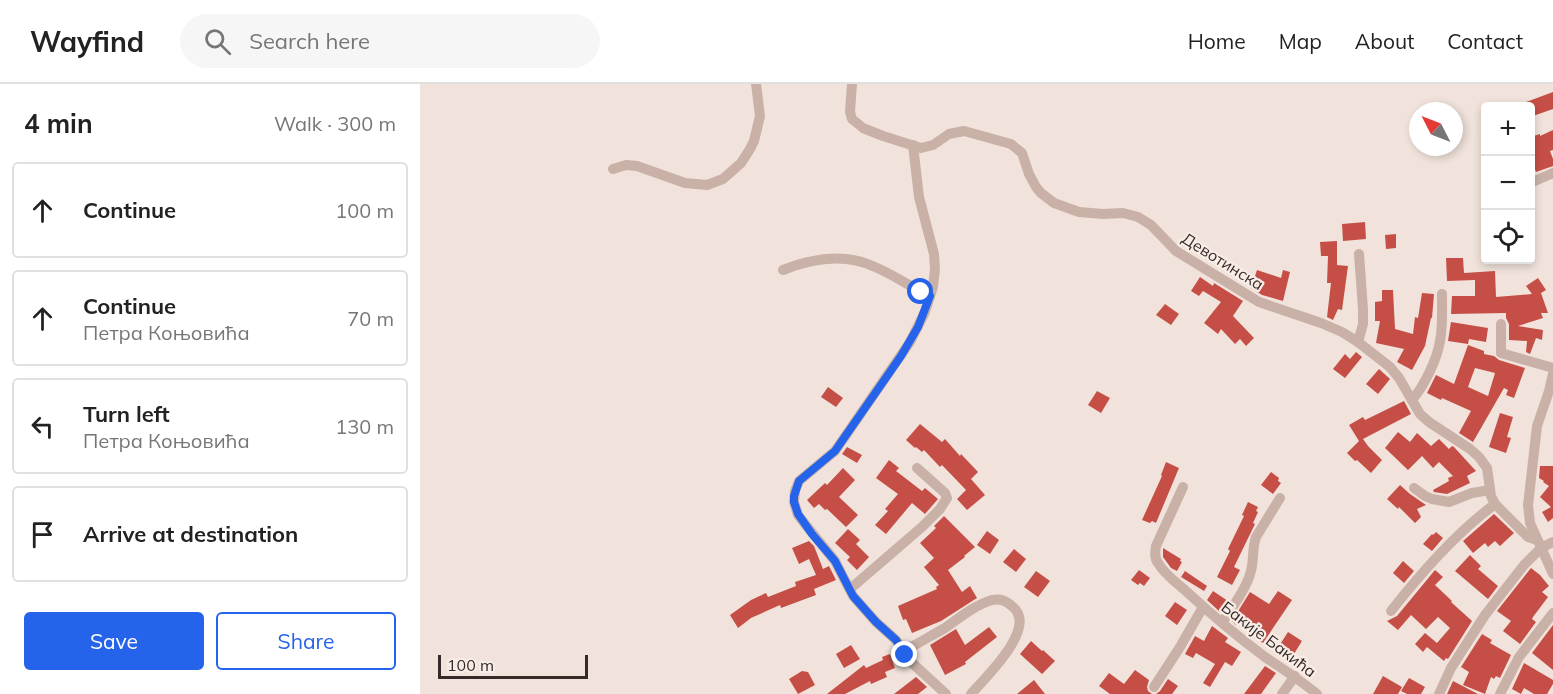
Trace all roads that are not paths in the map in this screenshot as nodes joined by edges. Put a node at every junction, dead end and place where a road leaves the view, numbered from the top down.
1 (756, 84) edge
2 (852, 84) edge
3 (913, 145) junction
4 (613, 169) dead end
5 (1553, 173) edge
6 (1535, 181) edge
7 (1359, 254) dead end
8 (783, 270) dead end
9 (1442, 294) dead end
10 (930, 296) junction
11 (1502, 324) dead end
12 (1358, 342) junction
13 (1553, 368) edge
14 (1553, 374) edge
15 (1412, 400) junction
16 (917, 468) dead end
17 (1183, 487) dead end
18 (1414, 488) dead end
19 (1490, 490) junction
20 (1280, 498) dead end
21 (1495, 504) junction
22 (1553, 542) edge
23 (1539, 544) junction
24 (1553, 574) edge
25 (850, 589) junction
26 (1203, 607) junction
27 (1391, 611) dead end
28 (1553, 613) edge
29 (1222, 623) junction
30 (902, 648) junction
31 (1295, 676) junction
32 (1154, 687) dead end
33 (945, 694) edge
34 (971, 694) edge
35 (1282, 694) edge
36 (1317, 694) edge
37 (1439, 694) edge
38 (1500, 694) edge

1 - 4 street
2 - 3 street
3 - 10 street
3 - 12 street, Девотинска
5 - 6 street
7 - 12 street
8 - 10 street
9 - 15 street
10 - 25 street
11 - 13 street
12 - 15 street, Девотинска
14 - 23 street
15 - 19 street, Девотинска
16 - 25 street
17 - 26 street, Бакије Бакића
18 - 19 street
19 - 21 street, Девотинска
20 - 29 street
21 - 23 street, Девотинска
21 - 27 street
22 - 23 street
23 - 24 street
23 - 37 street
25 - 30 street
26 - 29 street, Бакије Бакића
26 - 32 street, Бакије Бакића
28 - 38 street
29 - 31 street, Бакије Бакића
30 - 33 street
30 - 34 street
31 - 35 street
31 - 36 street, Бакије Бакића

